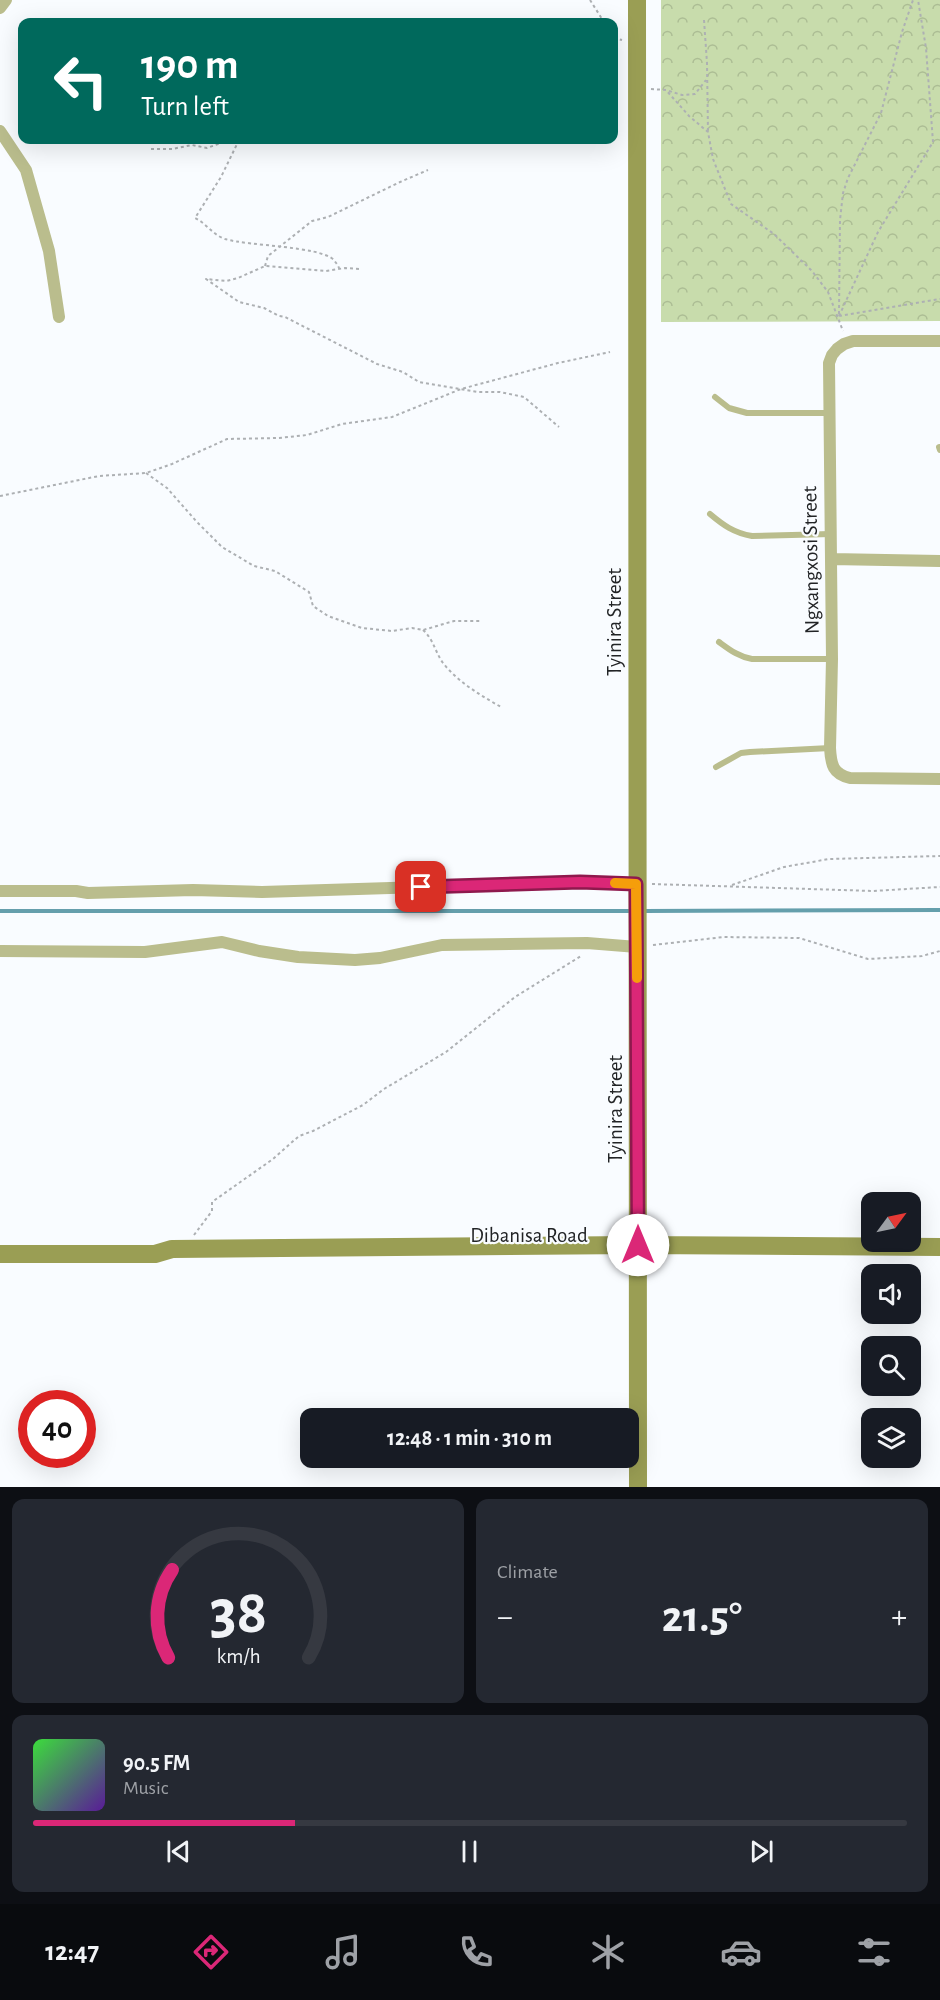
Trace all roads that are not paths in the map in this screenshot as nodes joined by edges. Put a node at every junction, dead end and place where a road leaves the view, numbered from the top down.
1 (6, 0) edge
2 (637, 0) edge
3 (0, 8) edge
4 (0, 130) edge
5 (59, 317) dead end
6 (940, 341) edge
7 (715, 397) dead end
8 (828, 413) junction
9 (710, 514) dead end
10 (831, 534) junction
11 (831, 559) junction
12 (940, 561) edge
13 (719, 642) dead end
14 (831, 659) junction
15 (830, 748) junction
16 (716, 767) dead end
17 (940, 779) edge
18 (636, 890) junction
19 (0, 891) edge
20 (637, 939) junction
21 (0, 951) edge
22 (940, 1247) edge
23 (638, 1251) junction
24 (0, 1254) edge
25 (940, 1259) edge
26 (638, 1487) edge

1 - 3 street
2 - 18 street, Tyinira Street
4 - 5 street
6 - 8 street, Ngxangxosi Street
7 - 8 lane
8 - 10 street, Ngxangxosi Street
9 - 10 lane
10 - 11 street, Ngxangxosi Street
11 - 12 street
11 - 14 street, Ngxangxosi Street
13 - 14 lane
14 - 15 street, Ngxangxosi Street
15 - 16 lane
15 - 17 street, Ngxangxosi Street
18 - 19 street
18 - 20 street, Tyinira Street
20 - 21 street
20 - 23 street, Tyinira Street
22 - 23 street, Dibanisa Road
23 - 24 street, Dibanisa Road
23 - 25 street, Dibanisa Road
23 - 26 street, Tyinira Street

